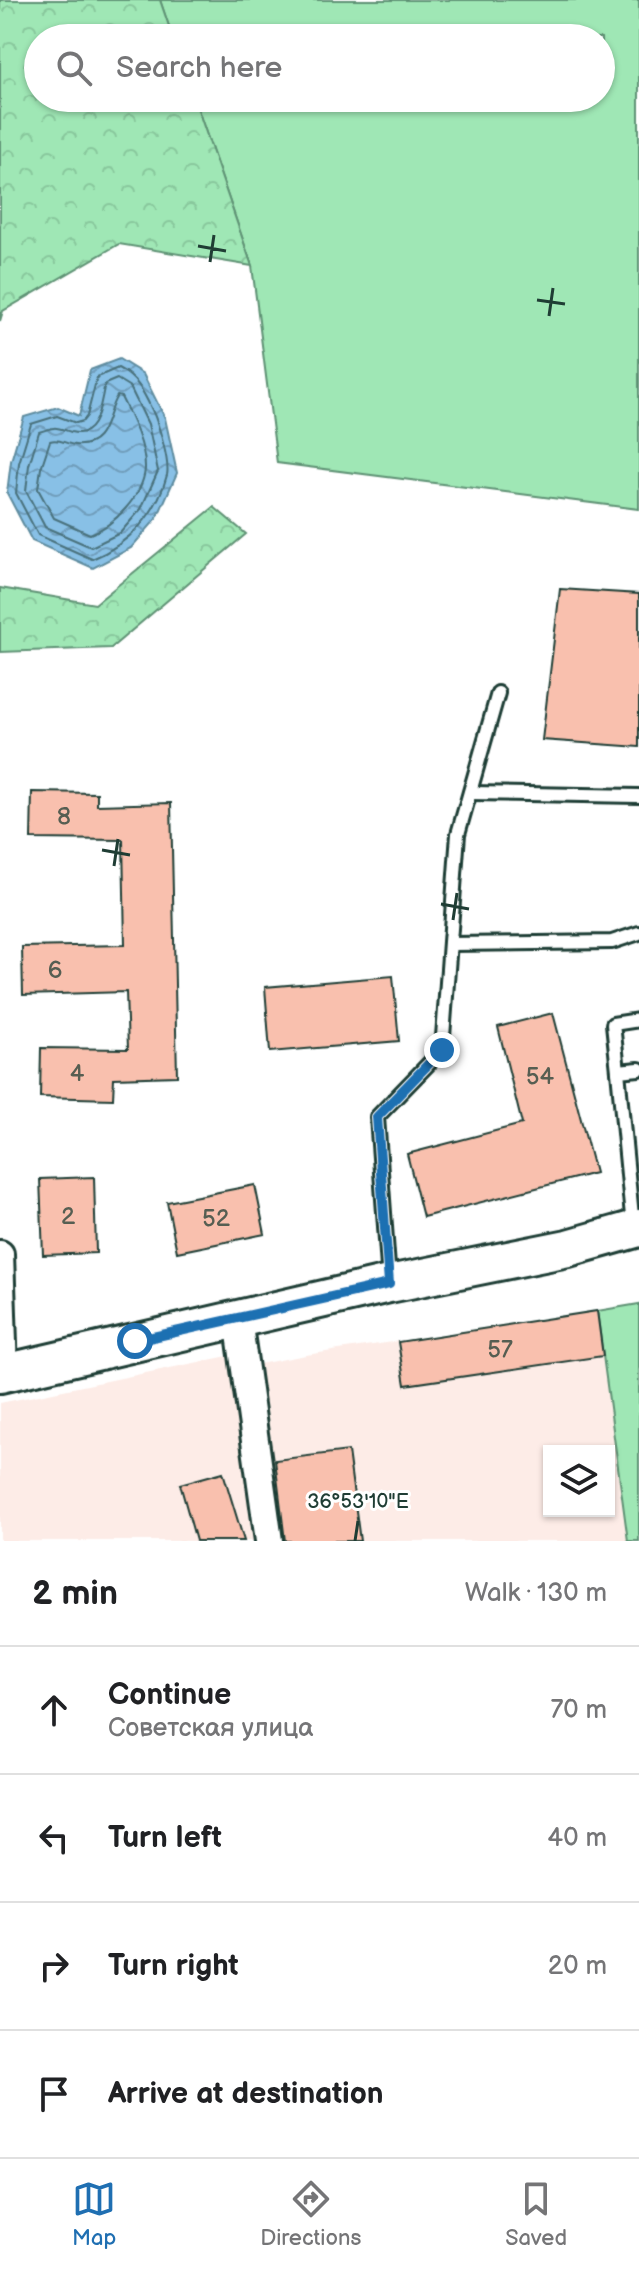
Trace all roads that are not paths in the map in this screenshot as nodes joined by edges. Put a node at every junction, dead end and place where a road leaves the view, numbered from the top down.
1 (498, 693) dead end
2 (470, 793) junction
3 (639, 796) edge
4 (639, 933) edge
5 (450, 944) junction
6 (639, 1020) edge
7 (639, 1069) edge
8 (618, 1071) junction
9 (636, 1229) edge
10 (0, 1254) edge
11 (389, 1284) junction
12 (238, 1319) junction
13 (2, 1373) edge
14 (269, 1541) edge

1 - 2 lane
2 - 3 lane
2 - 5 lane
4 - 5 lane
5 - 11 lane
6 - 8 lane
7 - 8 lane
8 - 9 lane
9 - 11 main road
10 - 13 street
11 - 12 main road
12 - 13 main road
12 - 14 street

